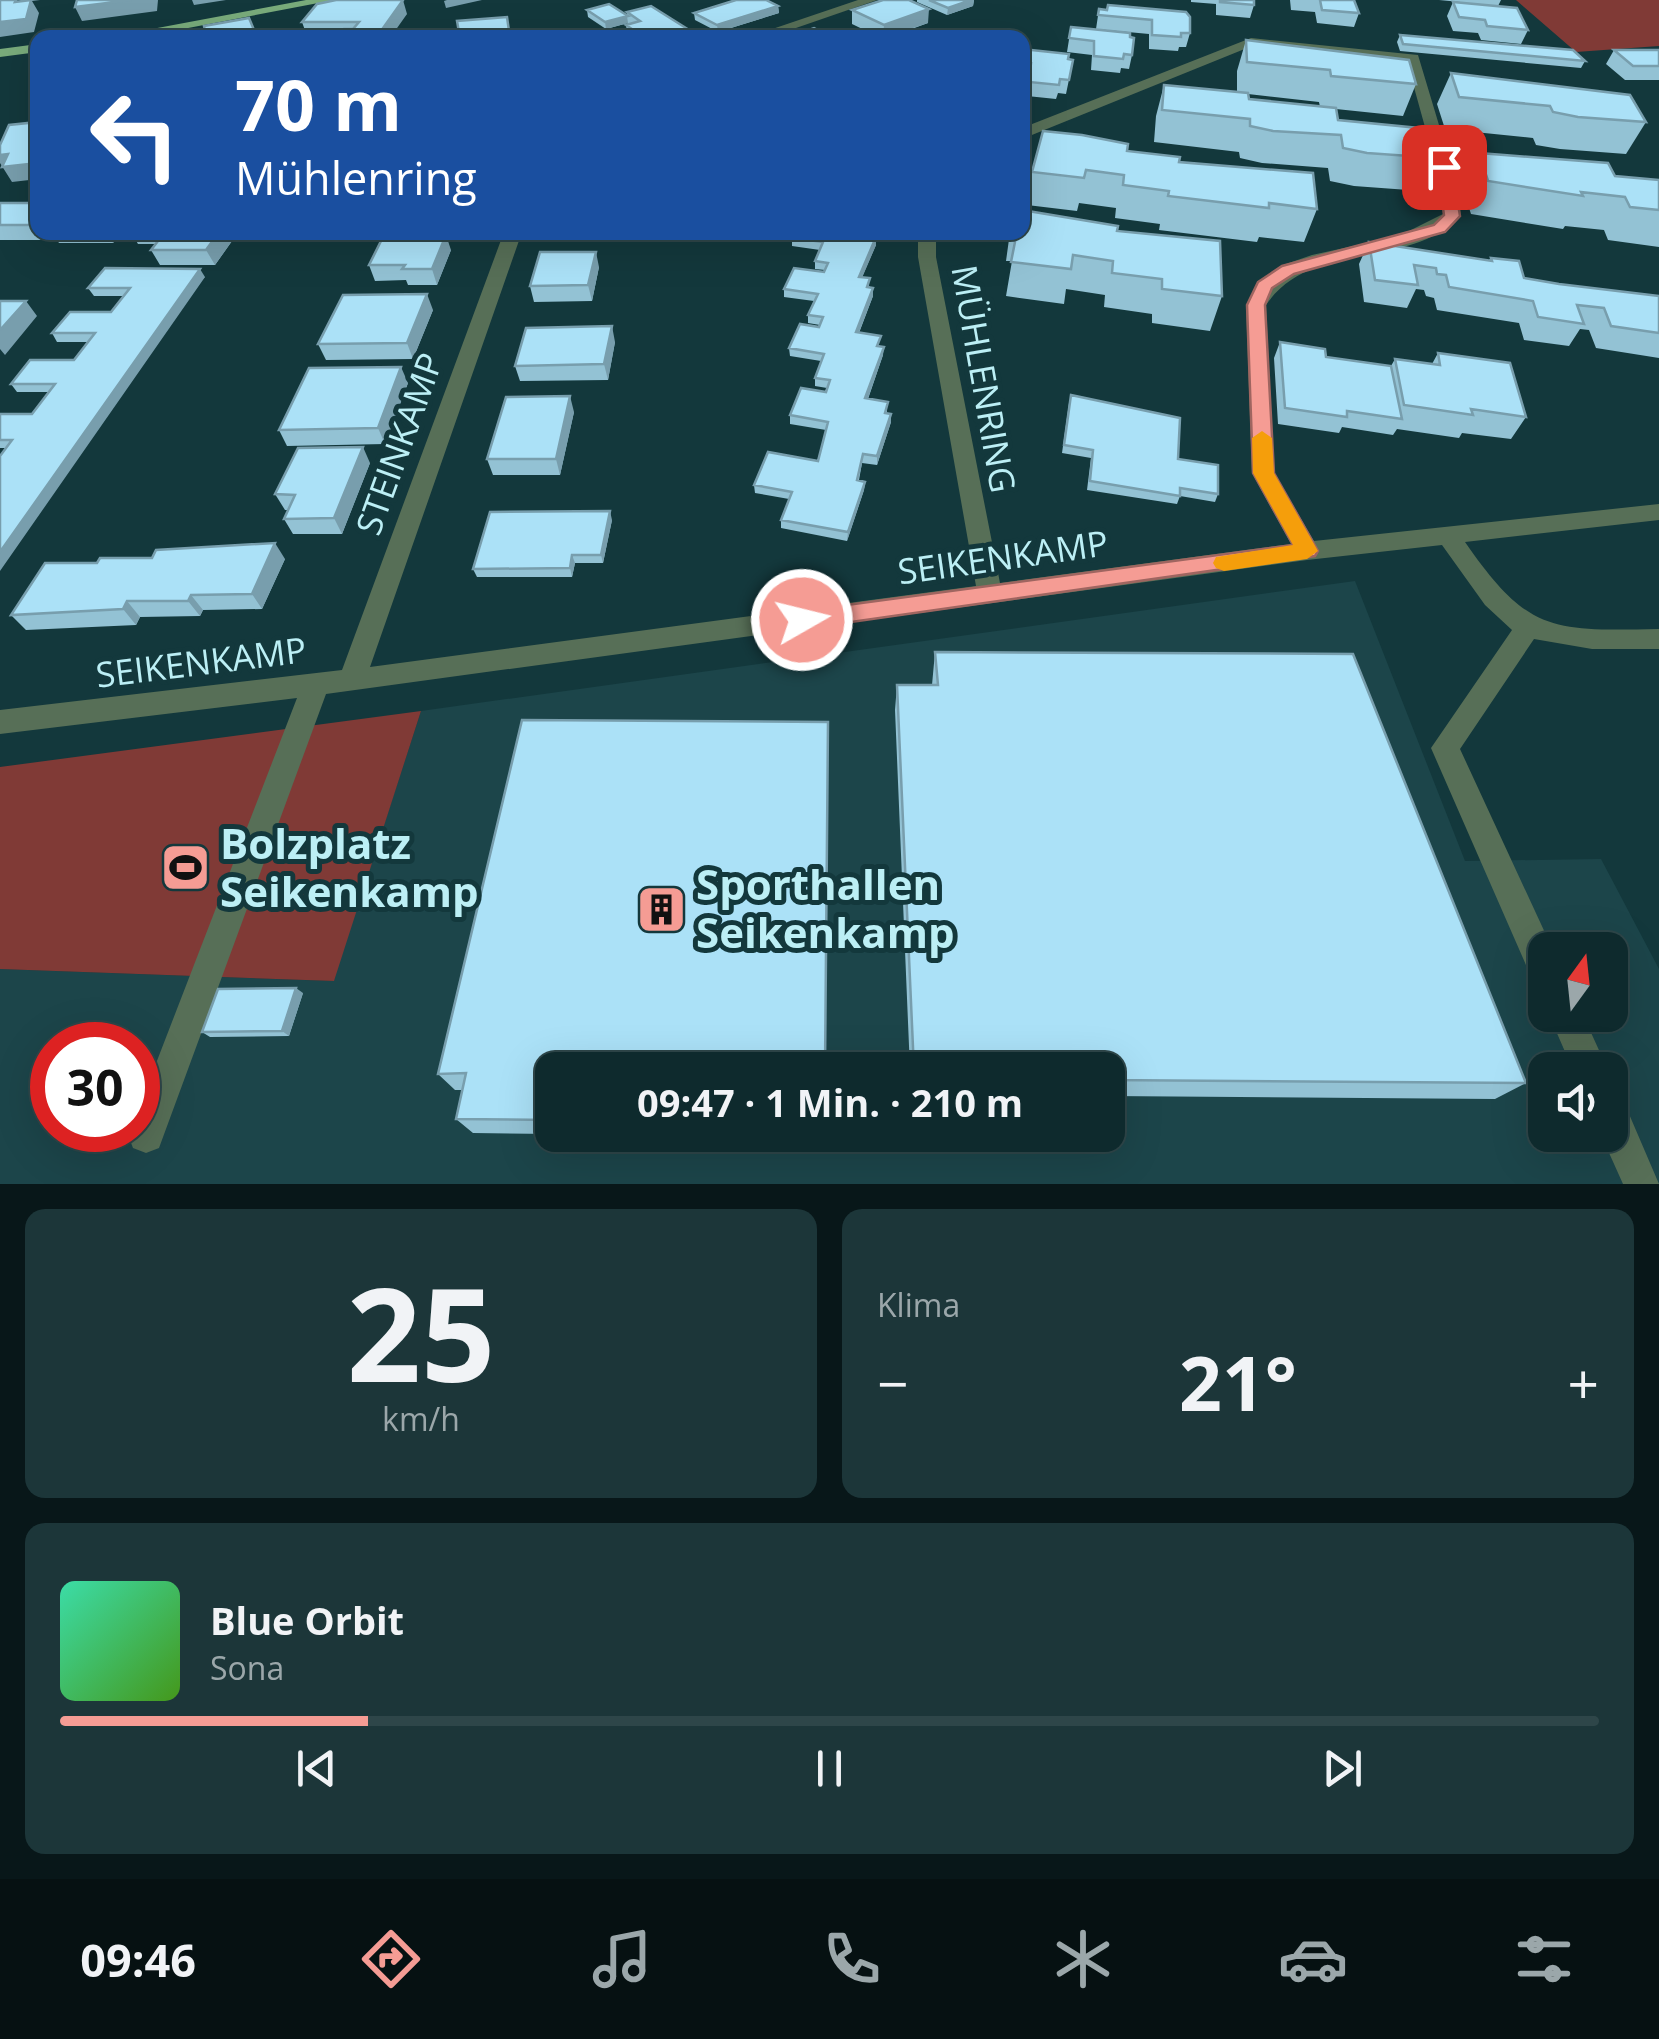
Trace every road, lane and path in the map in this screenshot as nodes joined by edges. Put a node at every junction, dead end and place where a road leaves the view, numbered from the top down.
1 (328, 0) edge
2 (871, 0) edge
3 (307, 2) edge
4 (154, 30) edge
5 (777, 30) edge
6 (30, 49) edge
7 (0, 54) edge
8 (1030, 131) edge
9 (510, 240) edge
10 (928, 240) edge
11 (1659, 512) edge
12 (1447, 534) junction
13 (1307, 551) junction
14 (990, 596) junction
15 (1528, 626) junction
16 (1659, 639) edge
17 (352, 680) junction
18 (316, 684) junction
19 (0, 722) edge
20 (1528, 932) edge
21 (160, 1098) edge
22 (1628, 1152) edge
23 (1642, 1184) edge

1 - 3 main road
2 - 5 street
3 - 4 main road
6 - 7 main road
8 - 13 street
9 - 17 street, STEINKAMP
10 - 14 street, MÜHLENRING
11 - 12 street, SEIKENKAMP
12 - 13 street, SEIKENKAMP
12 - 15 street
13 - 14 street, SEIKENKAMP
14 - 17 street, SEIKENKAMP
15 - 16 street
15 - 20 street
17 - 18 street, SEIKENKAMP
18 - 19 street, SEIKENKAMP
18 - 21 street
22 - 23 street

